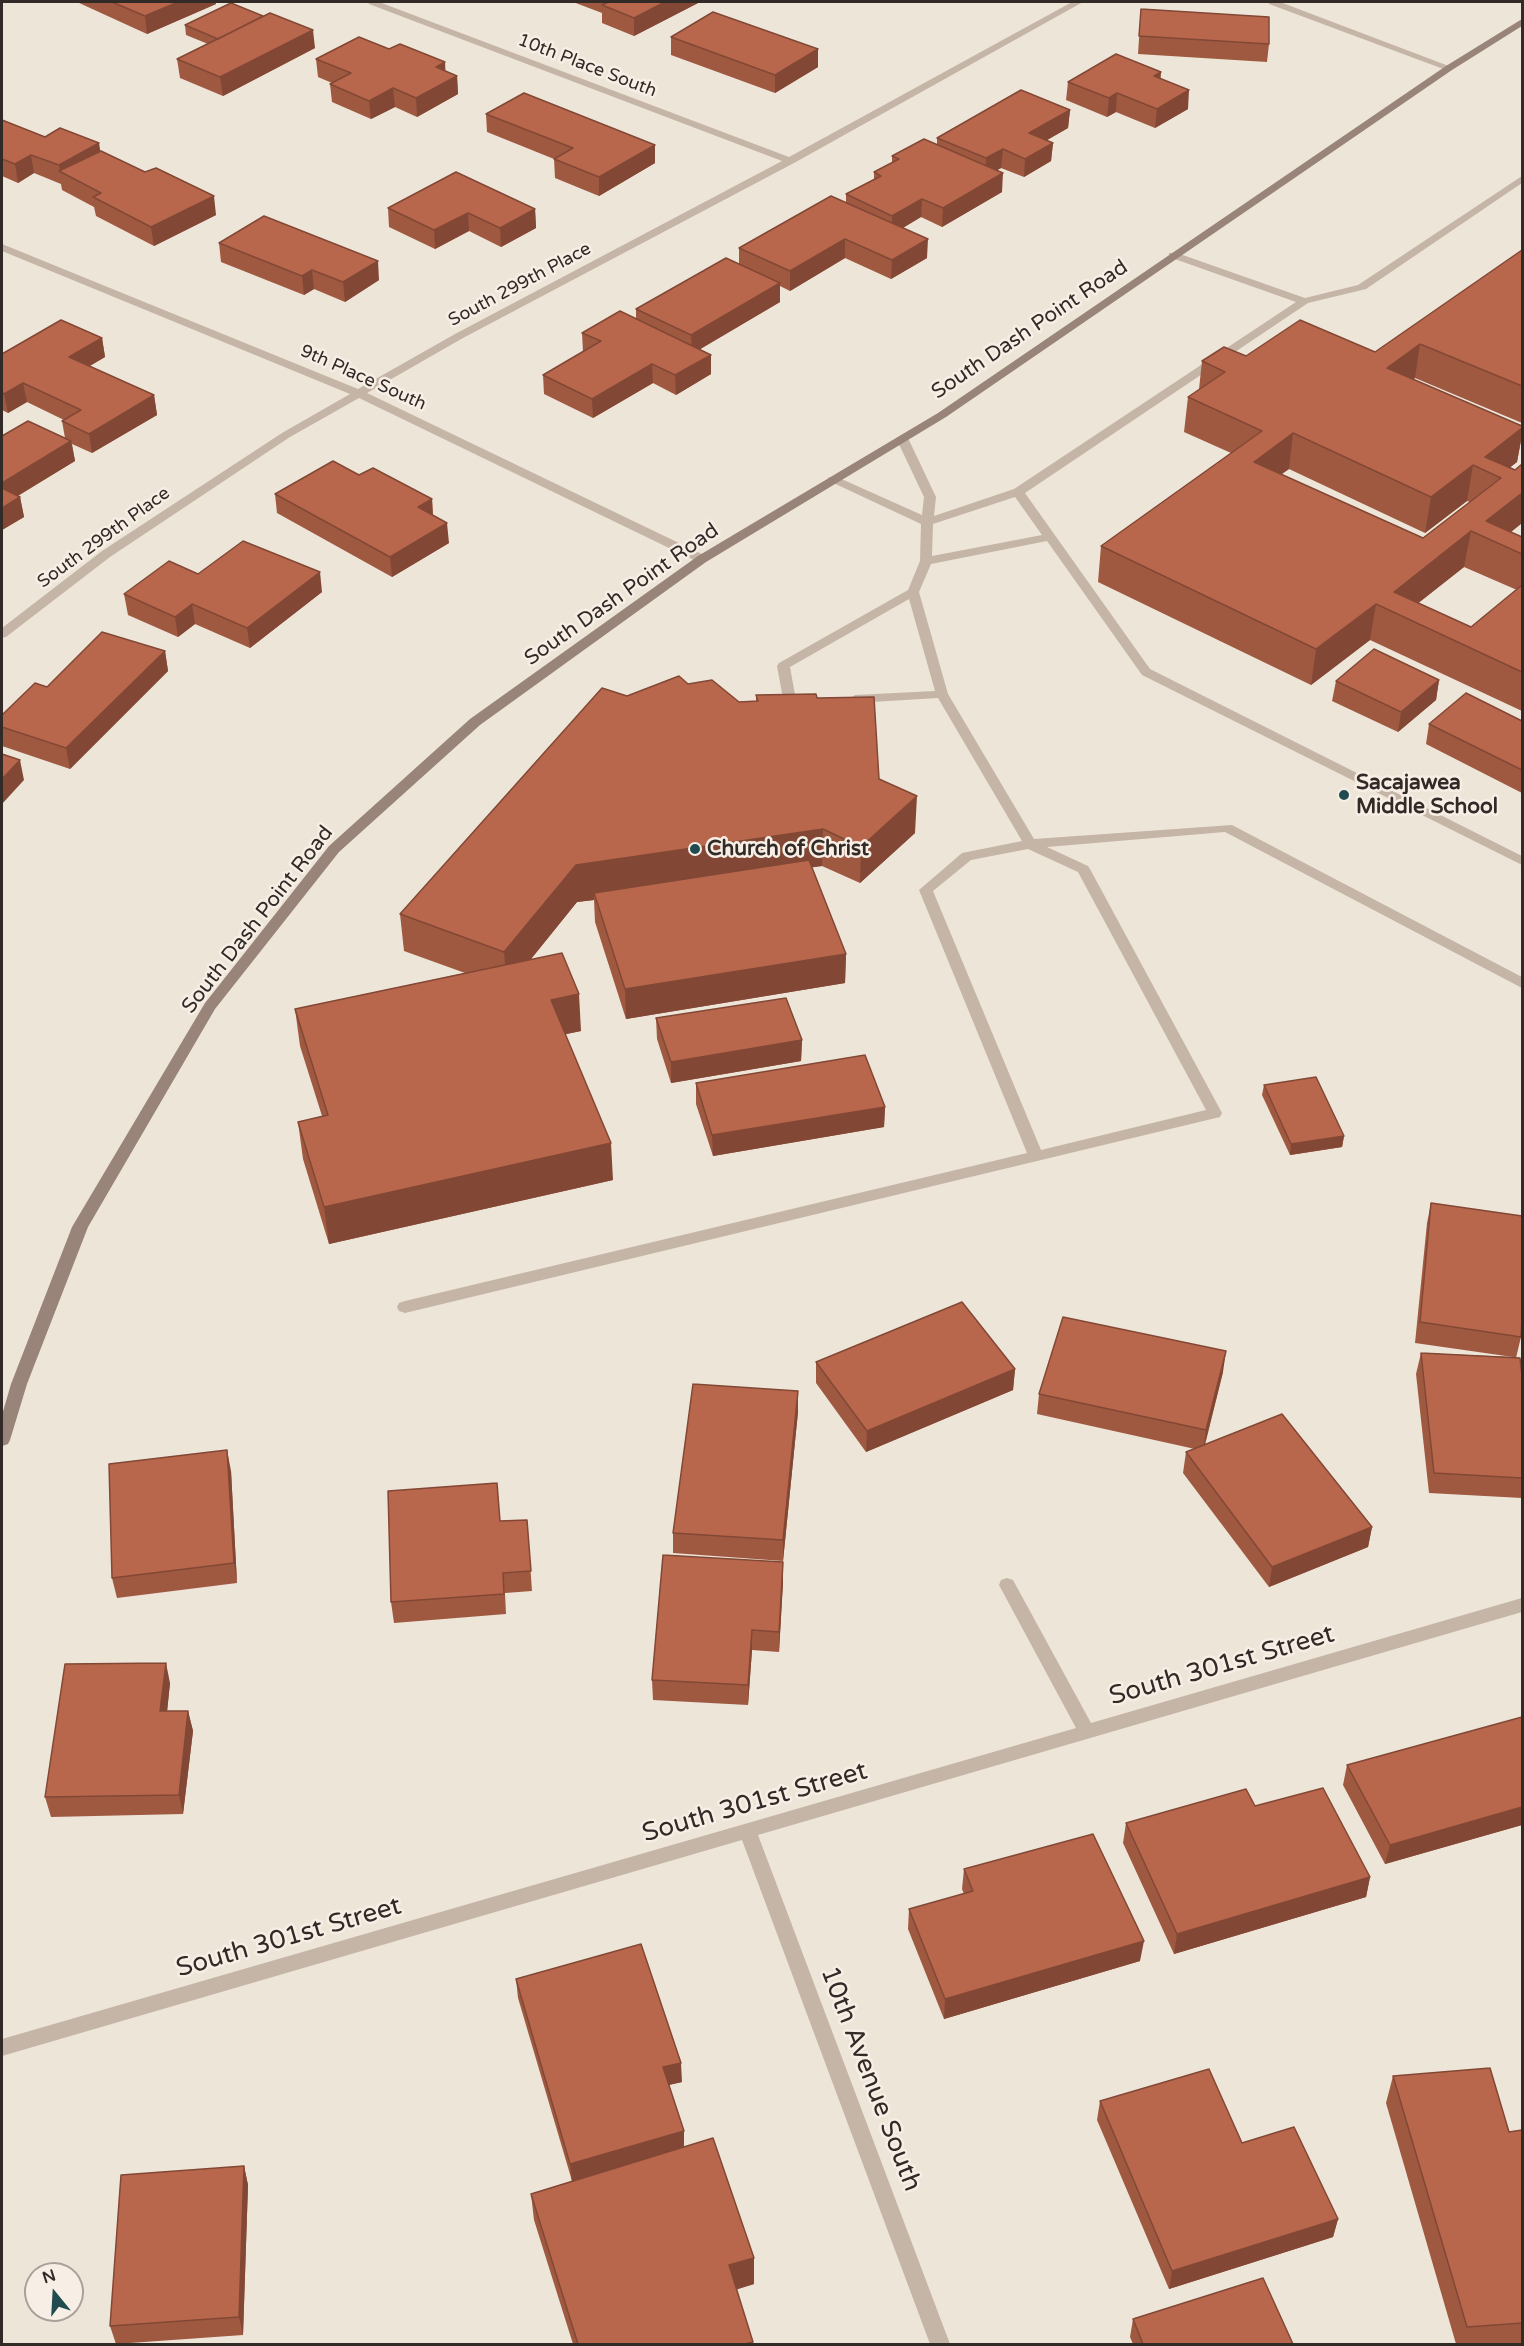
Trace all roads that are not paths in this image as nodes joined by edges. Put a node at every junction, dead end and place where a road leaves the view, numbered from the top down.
1 (372, 2) edge
2 (1078, 2) edge
3 (1272, 2) edge
4 (1522, 22) edge
5 (1449, 68) junction
6 (790, 161) junction
7 (1522, 179) edge
8 (2, 247) edge
9 (1173, 255) junction
10 (1304, 301) junction
11 (358, 393) junction
12 (902, 438) junction
13 (833, 480) junction
14 (1018, 492) junction
15 (927, 522) junction
16 (1050, 537) junction
17 (702, 559) junction
18 (926, 561) junction
19 (913, 592) junction
20 (2, 634) edge
21 (942, 694) junction
22 (837, 701) edge
23 (813, 702) edge
24 (1030, 844) junction
25 (1522, 861) edge
26 (1522, 983) edge
27 (1036, 1156) junction
28 (405, 1307) dead end
29 (2, 1440) edge
30 (1007, 1585) dead end
31 (1522, 1605) edge
32 (1087, 1732) junction
33 (748, 1832) junction
34 (2, 2048) edge
35 (940, 2344) edge

1 - 6 street, 10th Place South
2 - 6 street, South 299th Place
3 - 5 street
4 - 5 main road, South Dash Point Road
5 - 9 main road, South Dash Point Road
6 - 11 street, South 299th Place
7 - 10 street
8 - 11 street, 9th Place South
9 - 10 street
9 - 12 main road, South Dash Point Road
10 - 14 street
11 - 17 street, 9th Place South
11 - 20 street, South 299th Place
12 - 13 main road, South Dash Point Road
12 - 15 street
13 - 15 street
13 - 17 main road, South Dash Point Road
14 - 15 street
14 - 16 street
15 - 18 street
16 - 18 street
16 - 25 street
17 - 29 main road, South Dash Point Road
18 - 19 street
19 - 21 street
19 - 23 street
21 - 22 street
21 - 24 street
24 - 26 street
24 - 27 street
24 - 27 street
27 - 28 street
30 - 32 street
31 - 32 street, South 301st Street
32 - 33 street, South 301st Street
33 - 34 street, South 301st Street
33 - 35 street, 10th Avenue South

